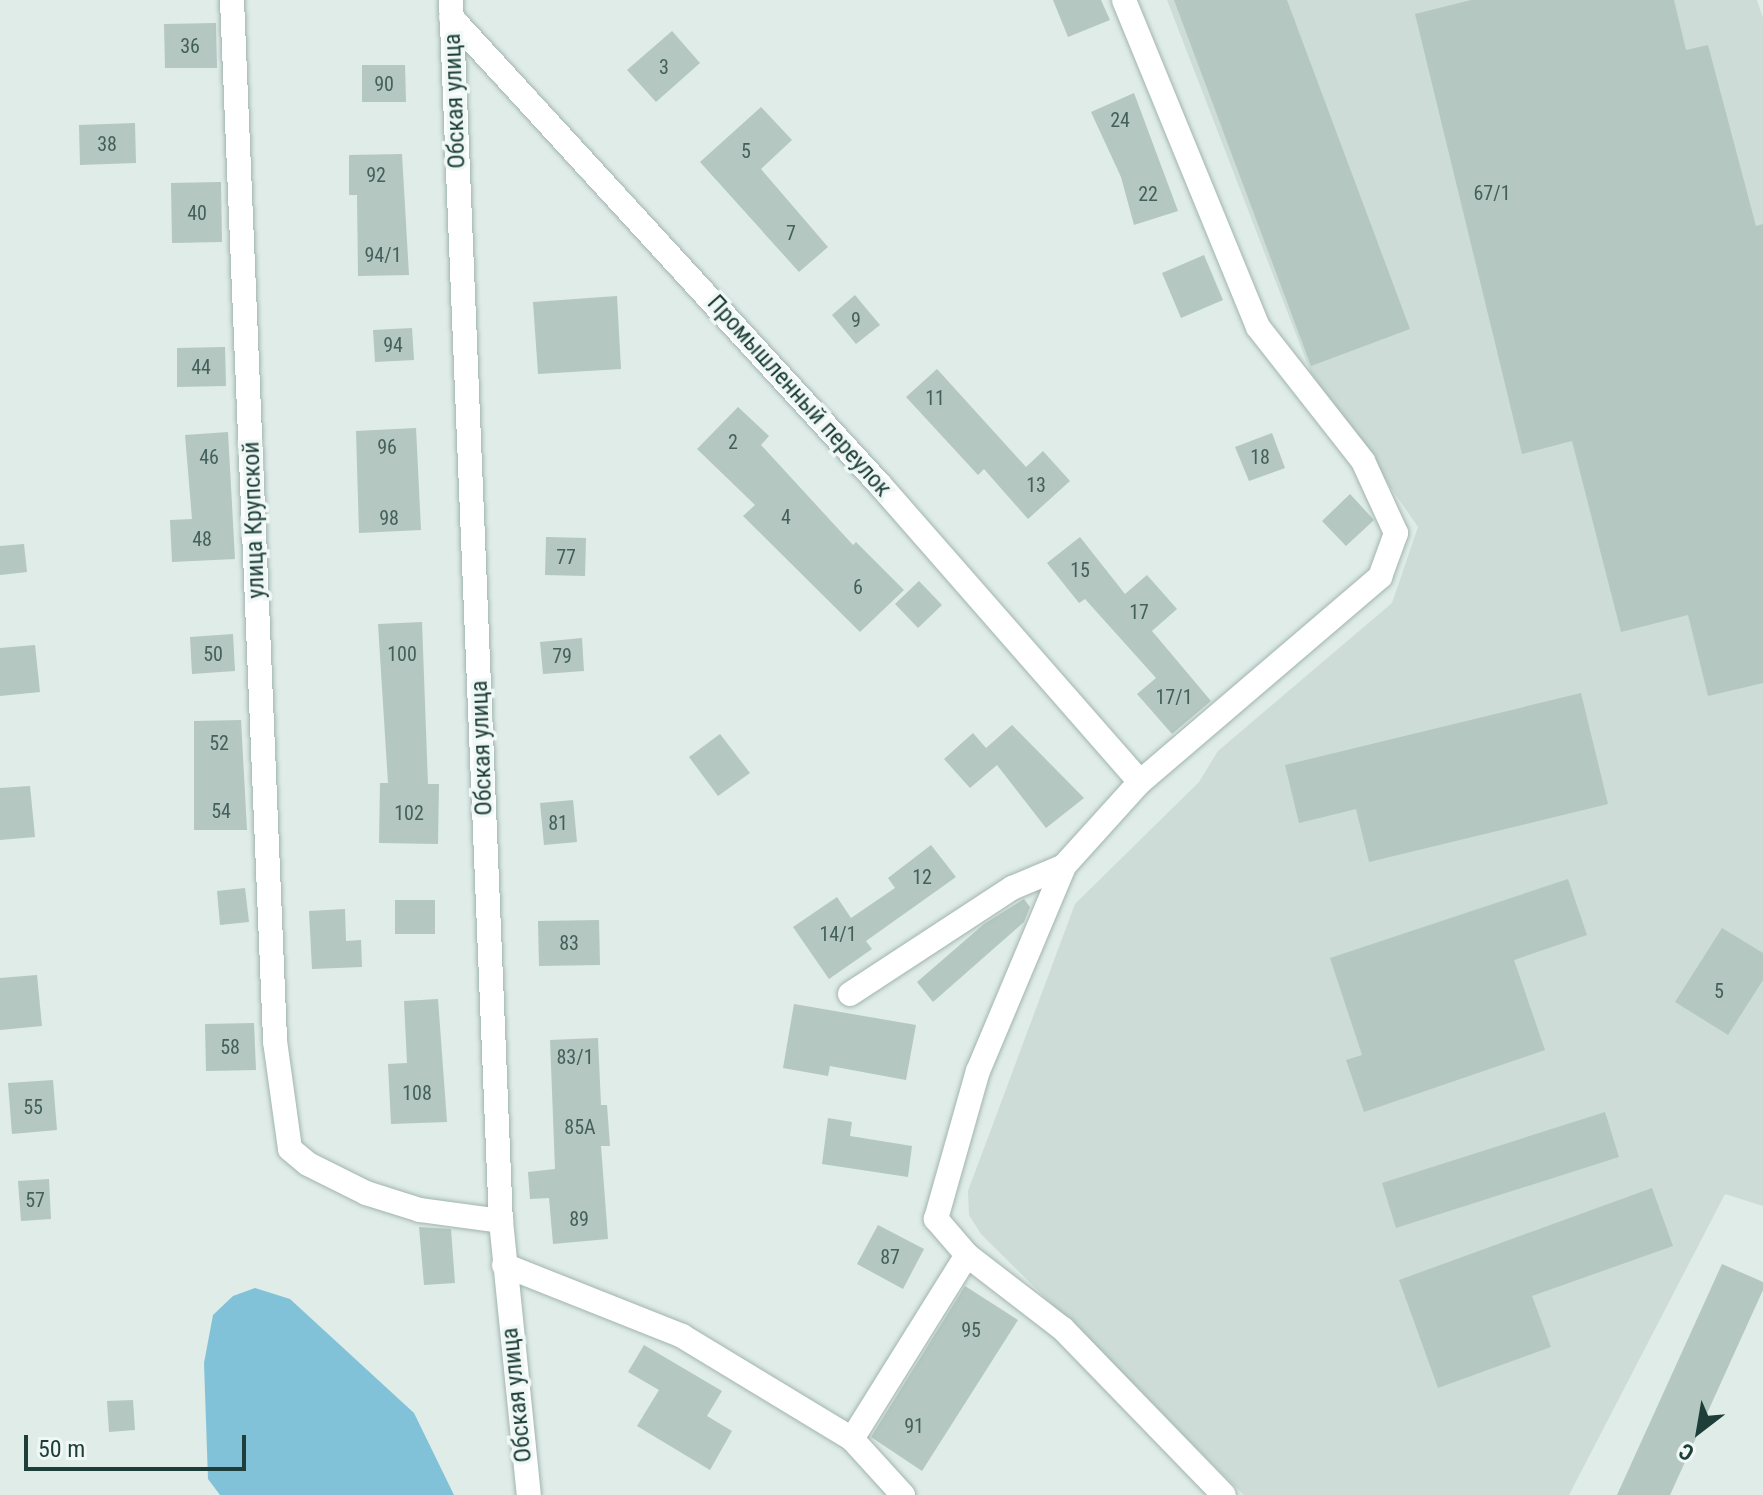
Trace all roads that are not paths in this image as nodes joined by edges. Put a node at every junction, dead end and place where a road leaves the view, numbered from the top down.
1 (232, 0) edge
2 (1124, 0) edge
3 (451, 8) edge
4 (1140, 782) junction
5 (1064, 866) junction
6 (850, 994) dead end
7 (501, 1221) junction
8 (967, 1255) junction
9 (504, 1265) junction
10 (852, 1439) junction
11 (529, 1495) edge
12 (903, 1495) edge
13 (1224, 1495) edge

1 - 7 street, улица Крупской
2 - 4 street
3 - 4 street, Промышленный переулок
3 - 7 street, Обская улица
4 - 5 street
5 - 6 street
5 - 8 street
7 - 9 street, Обская улица
8 - 10 street
8 - 13 street
9 - 10 street
9 - 11 street, Обская улица
10 - 12 street

